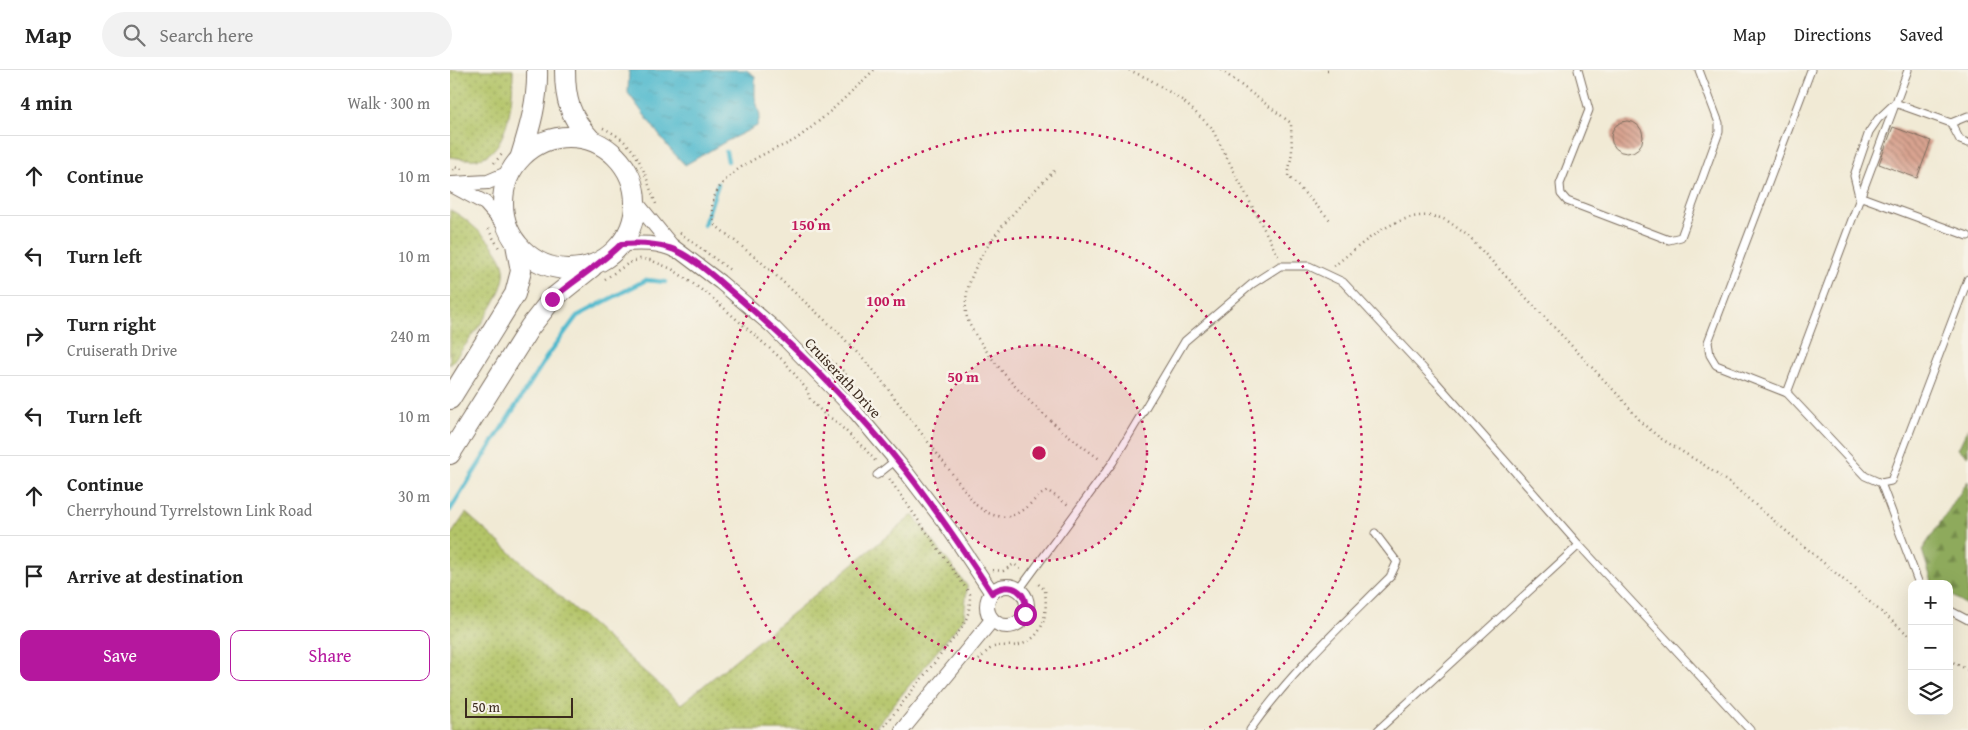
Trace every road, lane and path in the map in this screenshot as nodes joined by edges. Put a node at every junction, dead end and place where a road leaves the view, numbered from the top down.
1 (537, 70) edge
2 (565, 70) edge
3 (874, 70) edge
4 (1130, 70) edge
5 (1221, 70) edge
6 (1327, 70) edge
7 (1331, 70) edge
8 (1578, 70) edge
9 (1699, 70) edge
10 (1811, 70) edge
11 (1908, 70) edge
12 (1895, 103) junction
13 (1968, 116) edge
14 (1951, 123) junction
15 (595, 133) junction
16 (1968, 143) edge
17 (514, 151) junction
18 (490, 165) dead end
19 (465, 169) dead end
20 (1054, 171) dead end
21 (509, 173) junction
22 (451, 180) edge
23 (1859, 196) junction
24 (636, 201) junction
25 (657, 205) dead end
26 (1332, 222) dead end
27 (484, 224) dead end
28 (675, 228) dead end
29 (1968, 236) edge
30 (689, 238) dead end
31 (508, 240) junction
32 (621, 244) junction
33 (684, 255) junction
34 (1284, 266) junction
35 (599, 272) junction
36 (1325, 273) junction
37 (1968, 279) edge
38 (1787, 393) junction
39 (450, 399) edge
40 (450, 454) edge
41 (896, 460) junction
42 (876, 462) dead end
43 (1110, 467) junction
44 (877, 475) dead end
45 (890, 480) dead end
46 (1881, 483) junction
47 (1078, 510) junction
48 (1375, 533) dead end
49 (1579, 545) junction
50 (1917, 580) edge
51 (1019, 590) junction
52 (1045, 590) dead end
53 (992, 593) junction
54 (1953, 612) edge
55 (992, 620) junction
56 (1968, 620) edge
57 (1908, 635) edge
58 (977, 662) dead end
59 (1953, 662) edge
60 (1968, 670) edge
61 (881, 730) edge
62 (902, 730) edge
63 (1250, 730) edge
64 (1378, 730) edge
65 (1750, 730) edge

1 - 17 street
2 - 15 street
3 - 47 path
4 - 34 path
5 - 26 path
6 - 7 path
8 - 9 lane
10 - 38 lane
11 - 12 lane
12 - 14 lane
12 - 23 lane
12 - 23 lane
13 - 14 lane
14 - 16 lane
15 - 17 street
15 - 24 street
15 - 25 path
17 - 18 path
17 - 21 street
19 - 22 path
20 - 43 path
21 - 22 street
21 - 31 street
22 - 31 street
23 - 29 lane
23 - 38 lane
24 - 32 street
24 - 33 street, Cruiserath Drive
27 - 31 path
28 - 30 path
31 - 35 street
31 - 39 street
32 - 33 street, Cruiserath Drive
32 - 35 street
33 - 41 street, Cruiserath Drive
34 - 36 lane
34 - 43 lane
35 - 40 street
35 - 42 path
36 - 49 lane
36 - 57 path
37 - 46 lane
38 - 46 lane
41 - 44 lane
41 - 53 street, Cruiserath Drive
43 - 47 lane
45 - 61 path
46 - 50 lane
47 - 51 lane
48 - 63 lane
49 - 64 lane
49 - 65 lane
51 - 53 street
51 - 55 street
52 - 58 path
53 - 55 street
54 - 56 lane
55 - 62 street
59 - 60 path

